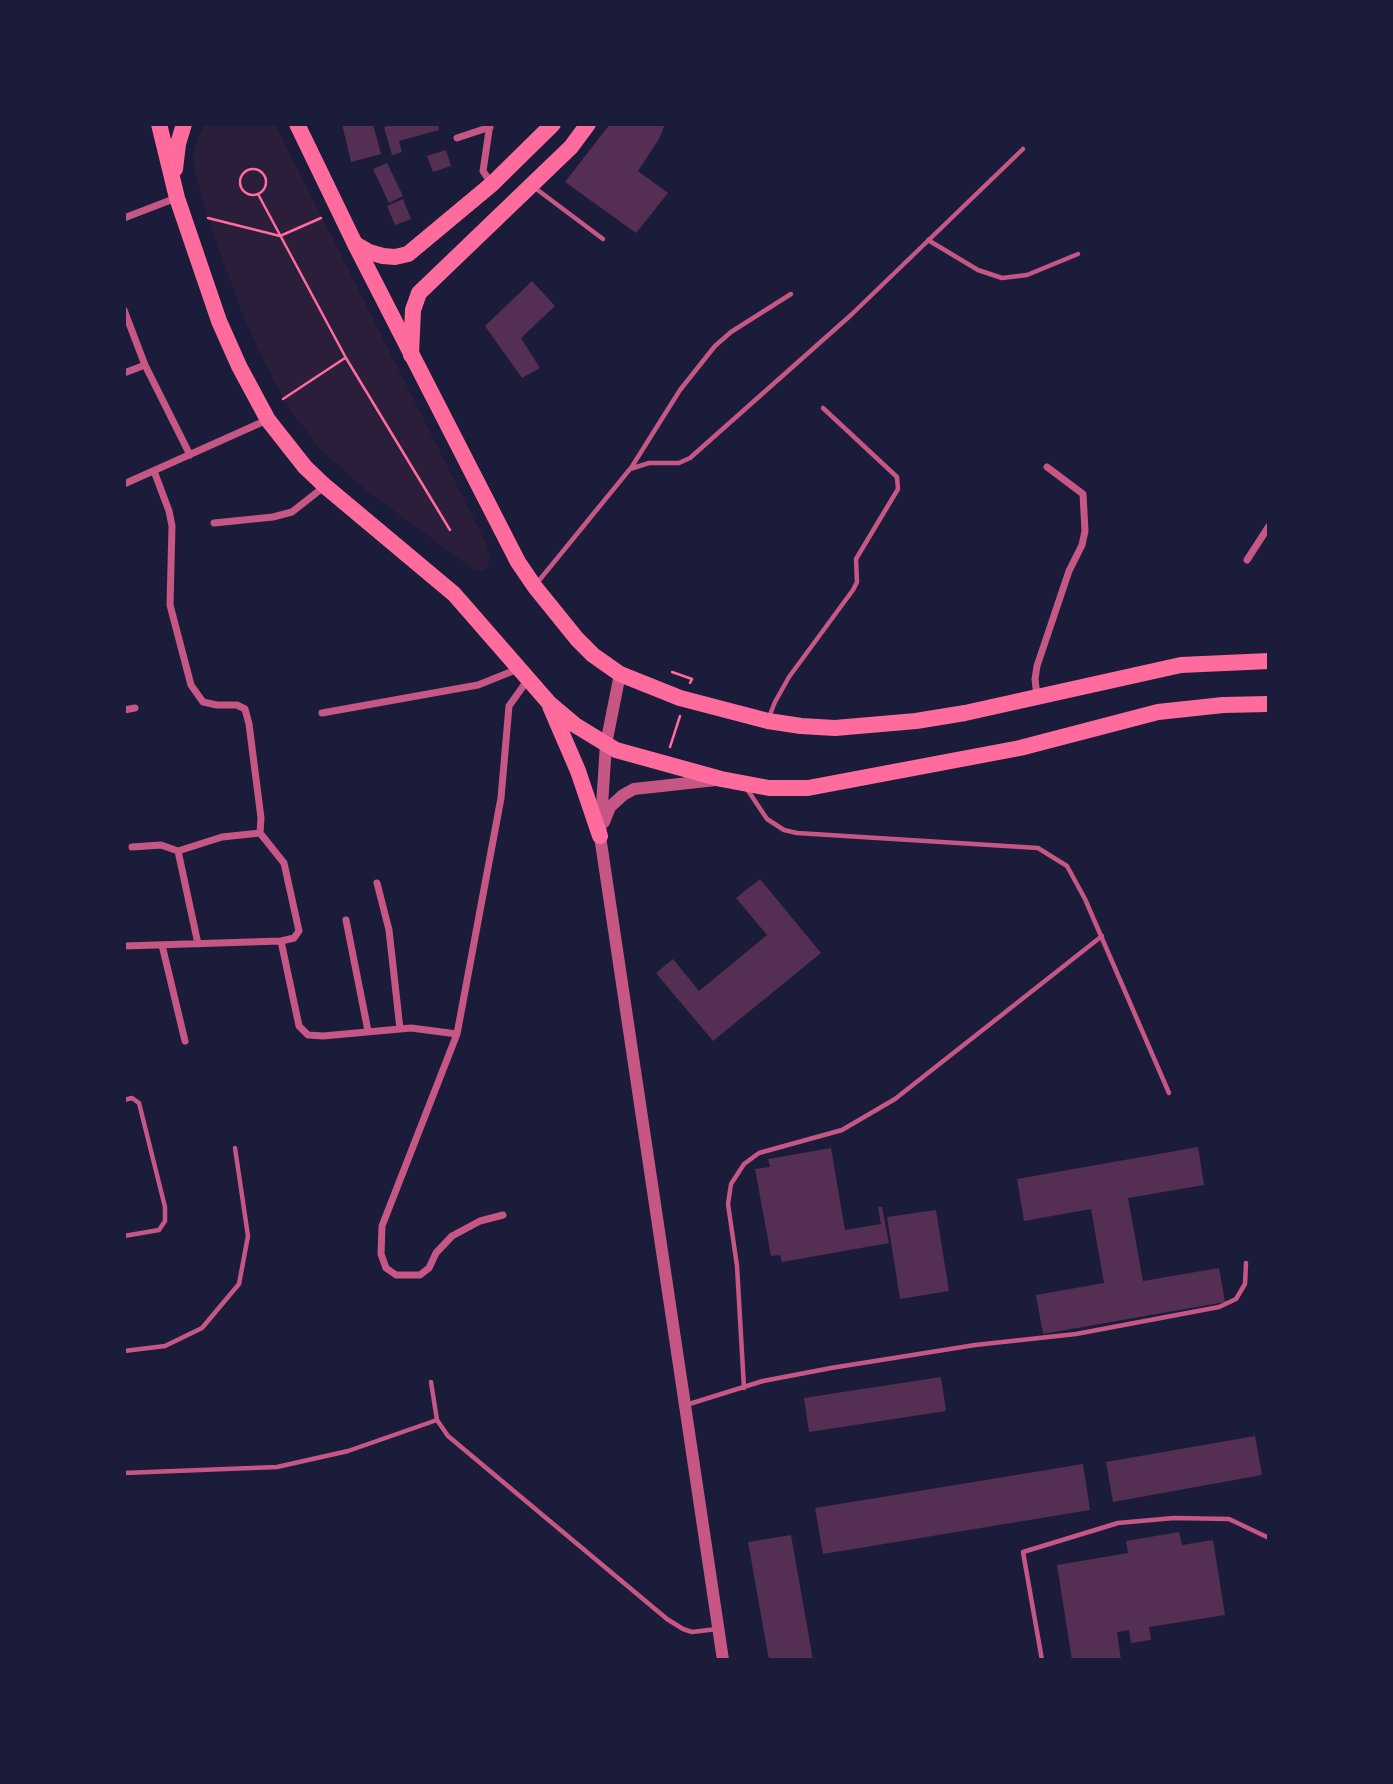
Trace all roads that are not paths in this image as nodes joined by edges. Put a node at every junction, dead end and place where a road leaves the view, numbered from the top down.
1 (159, 124) edge
2 (184, 124) edge
3 (297, 124) edge
4 (553, 124) edge
5 (588, 124) edge
6 (490, 126) edge
7 (457, 138) dead end
8 (1023, 149) dead end
9 (492, 184) junction
10 (531, 186) junction
11 (177, 198) junction
12 (124, 218) edge
13 (603, 239) dead end
14 (928, 240) junction
15 (355, 244) junction
16 (1078, 254) dead end
17 (791, 294) dead end
18 (124, 310) edge
19 (411, 355) junction
20 (145, 365) junction
21 (124, 373) edge
22 (823, 408) dead end
23 (268, 420) junction
24 (190, 455) junction
25 (1047, 467) dead end
26 (630, 469) junction
27 (154, 471) junction
28 (124, 484) edge
29 (325, 486) junction
30 (214, 523) dead end
31 (1269, 526) edge
32 (1247, 561) dead end
33 (535, 587) junction
34 (1269, 661) edge
35 (525, 673) junction
36 (620, 674) junction
37 (1037, 698) junction
38 (550, 704) junction
39 (1269, 705) edge
40 (135, 708) dead end
41 (124, 710) edge
42 (322, 713) dead end
43 (768, 721) junction
44 (606, 744) junction
45 (721, 779) junction
46 (742, 782) junction
47 (260, 833) junction
48 (600, 836) junction
49 (132, 847) dead end
50 (178, 851) junction
51 (377, 883) dead end
52 (346, 920) dead end
53 (1102, 936) junction
54 (281, 941) junction
55 (198, 944) junction
56 (162, 945) junction
57 (124, 946) edge
58 (400, 1030) junction
59 (368, 1031) junction
60 (457, 1034) junction
61 (185, 1041) dead end
62 (1168, 1093) dead end
63 (124, 1100) edge
64 (235, 1148) dead end
65 (503, 1215) dead end
66 (124, 1236) edge
67 (1246, 1263) dead end
68 (124, 1351) edge
69 (431, 1382) dead end
70 (744, 1388) junction
71 (685, 1405) junction
72 (437, 1420) junction
73 (124, 1473) edge
74 (1269, 1538) edge
75 (719, 1629) junction
76 (723, 1660) edge
77 (1042, 1660) edge

1 - 11 main road
2 - 11 main road
3 - 15 main road
4 - 9 main road
5 - 10 main road
6 - 7 street
6 - 9 street
8 - 14 lane
9 - 15 main road
10 - 13 lane
10 - 19 main road
11 - 12 street
11 - 23 main road
14 - 16 lane
14 - 26 lane
15 - 19 main road
17 - 26 lane
18 - 20 street
19 - 33 main road
20 - 21 street
20 - 24 street
22 - 43 lane
23 - 24 street
23 - 29 main road
24 - 27 street
25 - 37 street
26 - 33 lane
27 - 28 street
27 - 47 street
29 - 30 street
29 - 35 main road
31 - 32 street
33 - 36 main road
34 - 37 main road
35 - 38 main road
35 - 42 street
35 - 60 street
36 - 43 main road
36 - 44 street
37 - 43 main road
38 - 44 main road
38 - 48 main road
39 - 46 main road
40 - 41 street
44 - 45 main road
44 - 48 street
45 - 46 main road
45 - 48 street
46 - 53 lane
47 - 50 street
47 - 54 street
48 - 71 street
49 - 50 street
50 - 55 street
51 - 58 street
52 - 59 street
53 - 62 lane
53 - 70 lane
54 - 55 street
54 - 59 street
55 - 56 street
56 - 57 street
56 - 61 street
58 - 59 street
58 - 60 street
60 - 65 street
63 - 66 lane
64 - 68 lane
67 - 70 lane
69 - 72 lane
70 - 71 lane
71 - 75 street
72 - 73 lane
72 - 75 lane
74 - 77 lane
75 - 76 street

